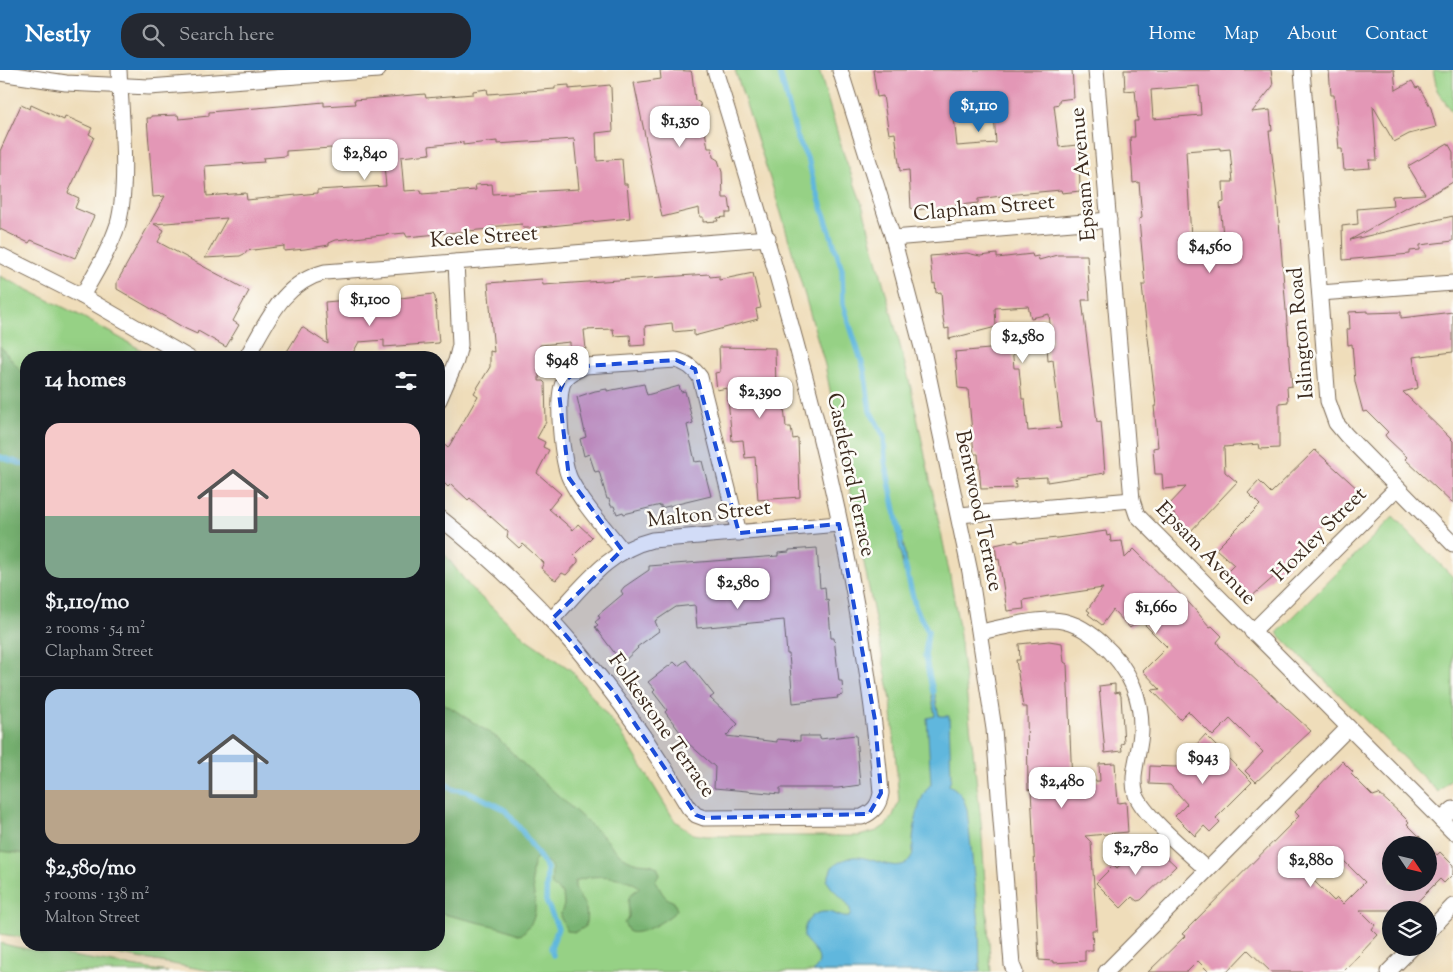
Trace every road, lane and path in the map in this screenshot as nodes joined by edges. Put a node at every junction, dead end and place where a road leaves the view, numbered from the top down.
1 (119, 70) edge
2 (378, 70) edge
3 (715, 70) edge
4 (840, 70) edge
5 (1096, 70) edge
6 (1302, 70) edge
7 (0, 73) edge
8 (120, 86) junction
9 (1109, 220) junction
10 (768, 238) junction
11 (894, 238) junction
12 (0, 255) edge
13 (456, 262) junction
14 (1453, 283) edge
15 (1320, 293) junction
16 (82, 296) junction
17 (177, 351) edge
18 (250, 351) edge
19 (445, 386) edge
20 (1396, 488) junction
21 (1132, 500) junction
22 (958, 515) junction
23 (445, 521) edge
24 (839, 524) junction
25 (739, 533) junction
26 (1453, 544) edge
27 (622, 550) junction
28 (552, 619) junction
29 (981, 632) junction
30 (1252, 632) junction
31 (1348, 728) junction
32 (1453, 808) edge
33 (875, 809) joint
34 (1441, 820) junction
35 (1453, 832) edge
36 (1206, 870) junction
37 (1453, 906) edge
38 (1437, 923) edge
39 (1404, 956) edge
40 (1015, 972) edge
41 (1106, 972) edge
42 (1388, 972) edge

1 - 8 street
2 - 8 street
3 - 10 street, Castleford Terrace
4 - 11 street, Bentwood Terrace
5 - 9 street, Epsam Avenue
6 - 15 street, Islington Road
7 - 8 street
8 - 16 street
9 - 11 street, Clapham Street
9 - 21 street, Epsam Avenue
10 - 13 street, Keele Street
10 - 24 street, Castleford Terrace
11 - 22 street, Bentwood Terrace
12 - 16 street
13 - 18 street, Keele Street
13 - 19 street
14 - 15 street
15 - 20 street, Islington Road
16 - 17 street
20 - 26 street, Islington Road
20 - 30 street, Hoxley Street
21 - 22 street
21 - 30 street, Epsam Avenue
22 - 29 street, Bentwood Terrace
23 - 28 street, Folkestone Terrace
24 - 25 street, Malton Street
24 - 33 street, Castleford Terrace
25 - 27 street, Malton Street
25 - 27 street
27 - 28 street, Malton Street
28 - 33 street, Folkestone Terrace
29 - 36 street
29 - 40 street, Bentwood Terrace
30 - 31 street, Epsam Avenue
31 - 34 street, Epsam Avenue
31 - 36 street
32 - 34 street
34 - 35 street, Epsam Avenue
36 - 41 street
37 - 38 street
39 - 42 street

